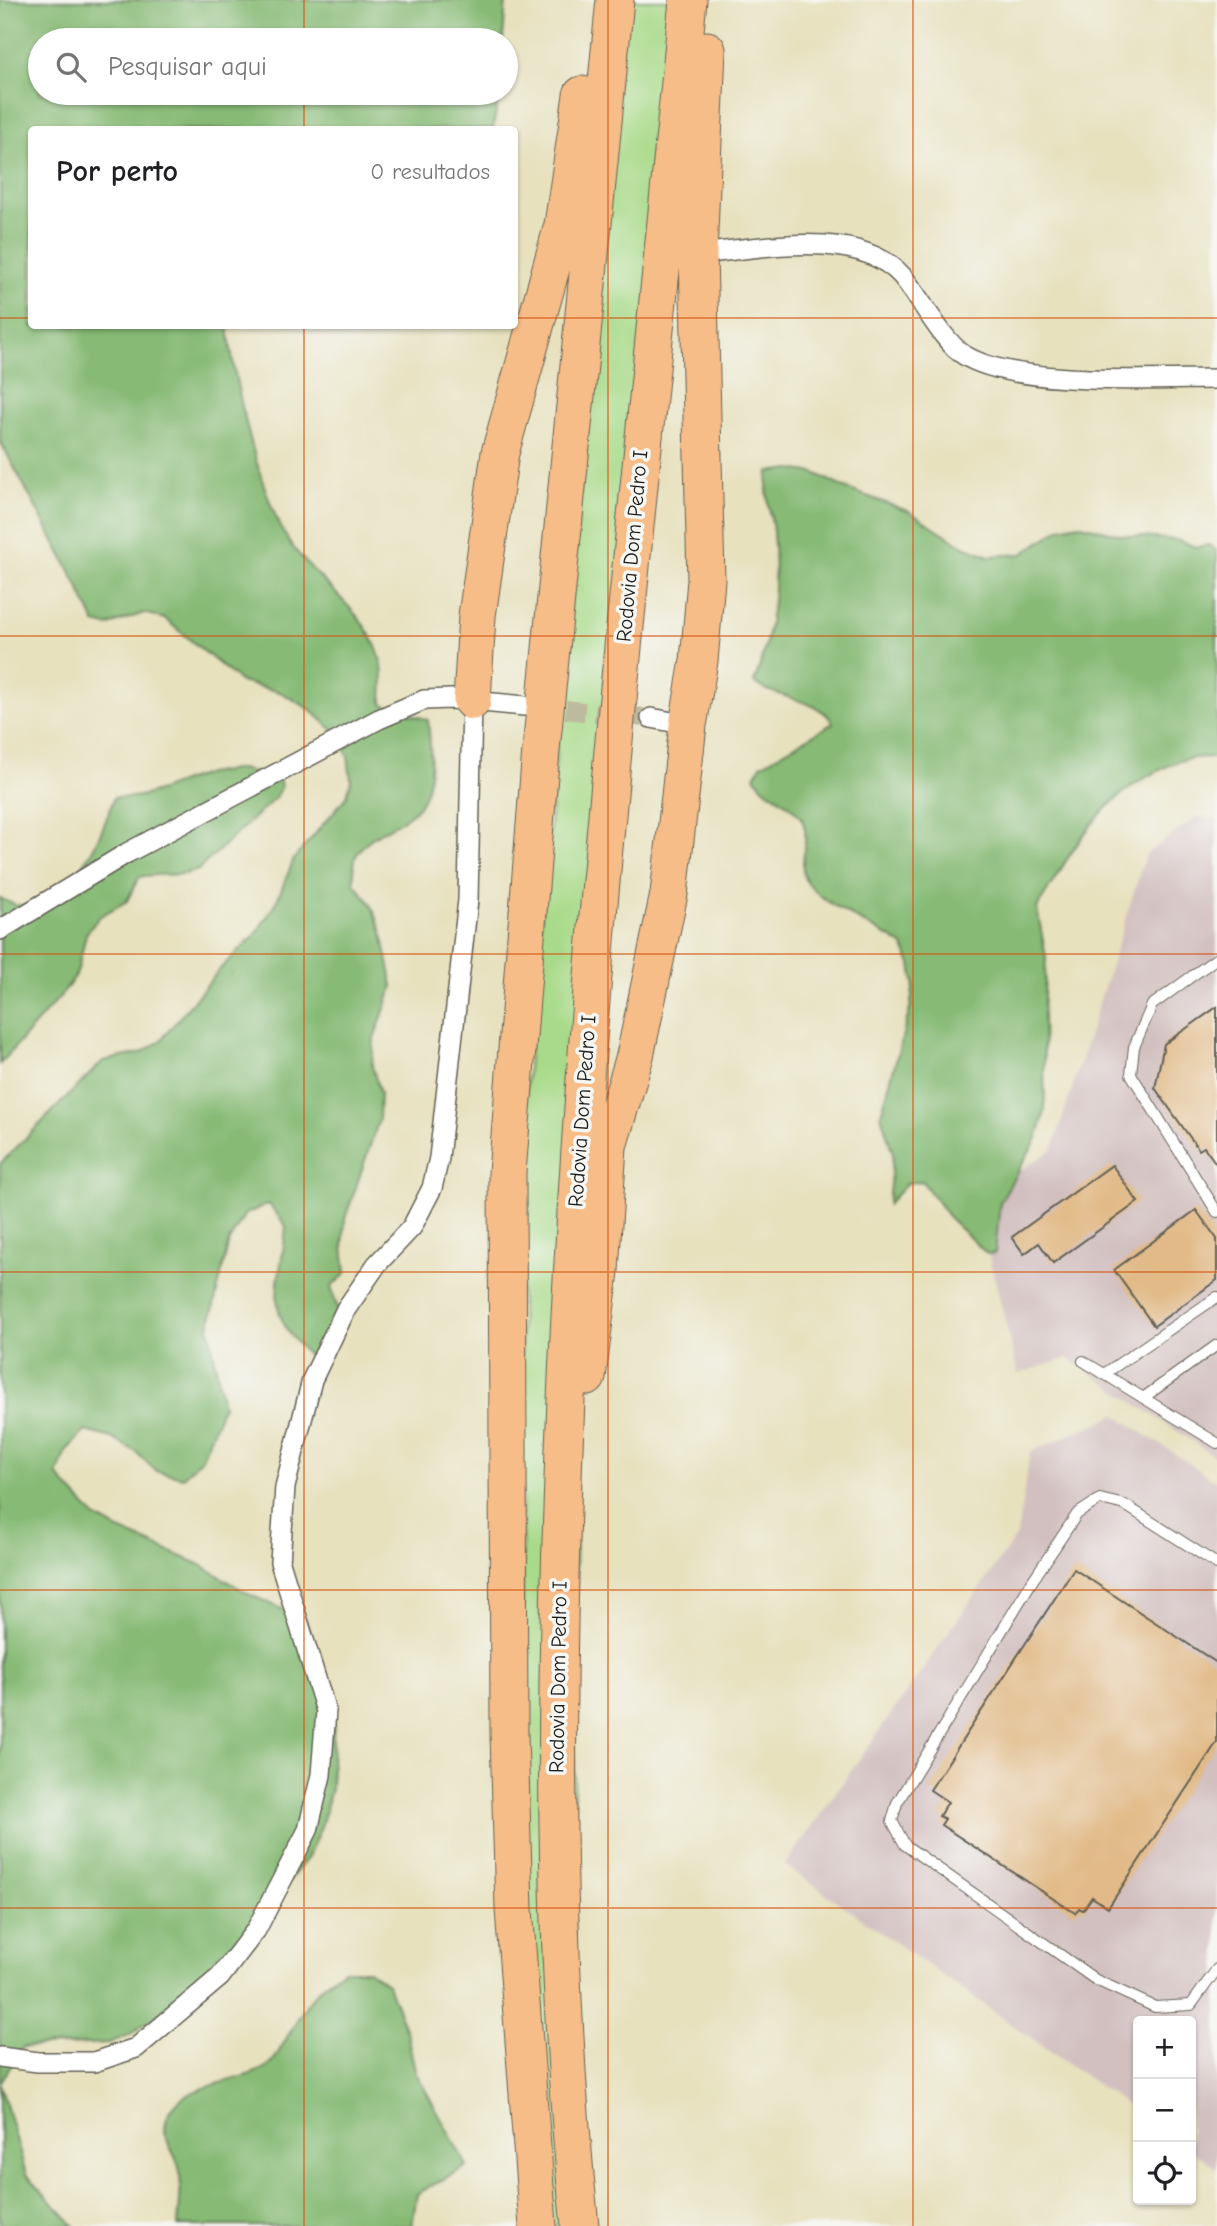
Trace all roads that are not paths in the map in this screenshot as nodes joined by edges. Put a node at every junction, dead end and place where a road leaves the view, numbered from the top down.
1 (595, 0) edge
2 (615, 0) edge
3 (688, 0) edge
4 (709, 0) edge
5 (698, 254) junction
6 (1217, 379) edge
7 (472, 701) junction
8 (525, 706) tunnel mouth
9 (651, 718) tunnel mouth
10 (688, 725) junction
11 (0, 930) edge
12 (1217, 958) edge
13 (1217, 1212) edge
14 (1217, 1297) edge
15 (1217, 1345) edge
16 (1083, 1361) dead end
17 (1104, 1374) junction
18 (1143, 1398) junction
19 (1217, 1443) edge
20 (1217, 1564) edge
21 (555, 1744) junction
22 (1217, 1969) edge
23 (0, 2057) edge
24 (538, 2226) edge
25 (580, 2226) edge

1 - 7 highway
2 - 24 highway
3 - 21 highway, Rodovia Dom Pedro I
4 - 5 highway
5 - 6 street
5 - 10 highway
7 - 8 street
7 - 11 street
7 - 23 street
9 - 10 street
10 - 21 highway
12 - 13 lane
14 - 17 lane
15 - 18 lane
16 - 17 lane
17 - 18 lane
18 - 19 lane
20 - 22 lane
21 - 25 highway, Rodovia Dom Pedro I

